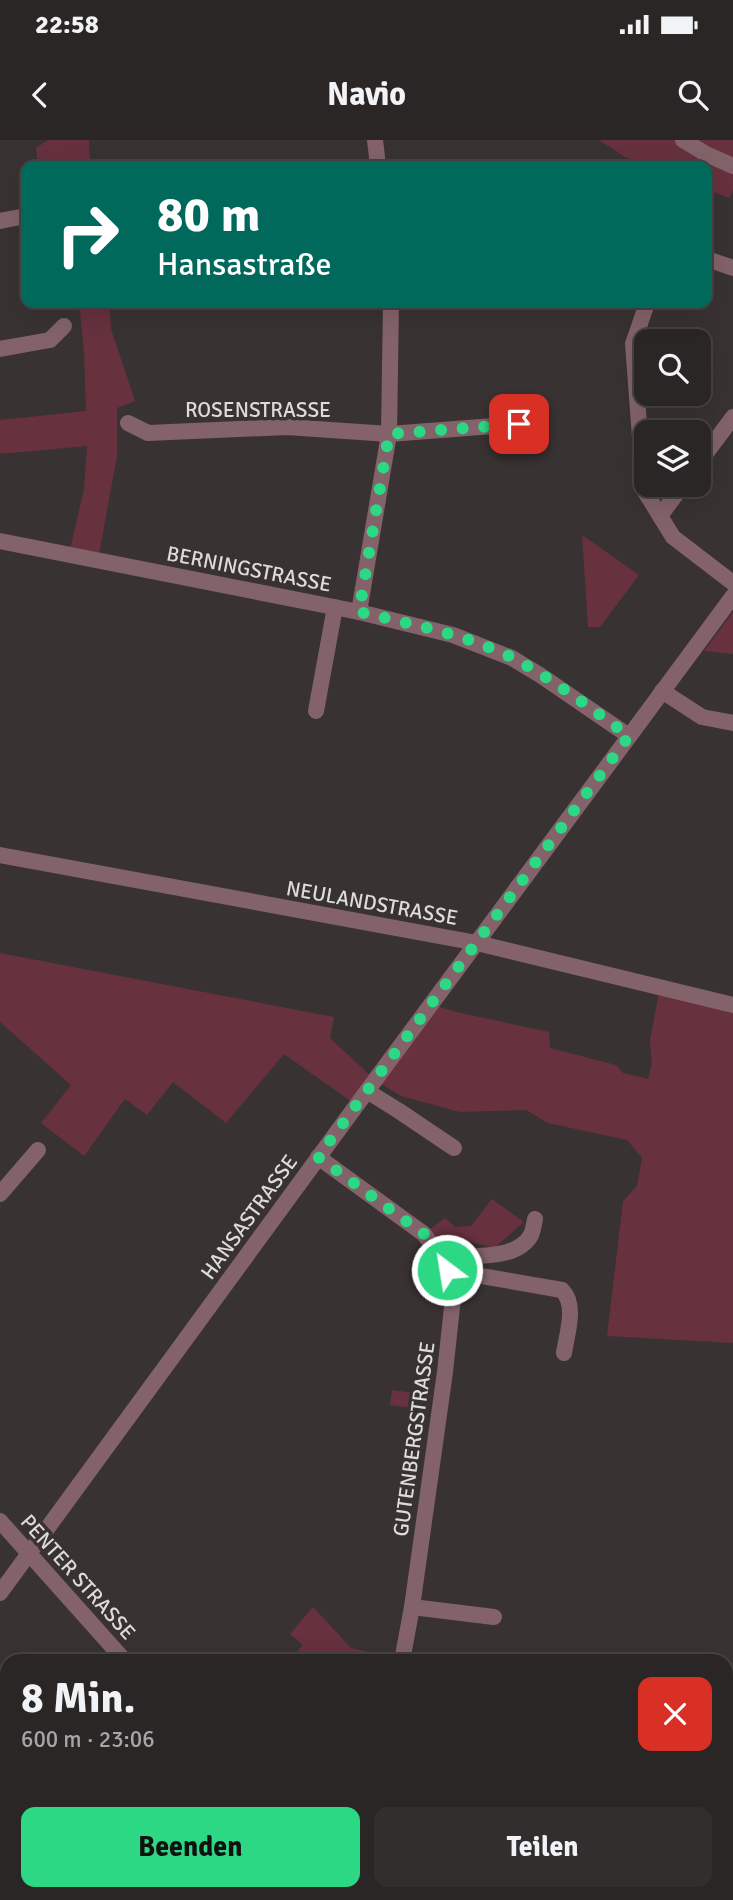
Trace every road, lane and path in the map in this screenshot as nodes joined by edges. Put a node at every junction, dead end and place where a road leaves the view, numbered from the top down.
1 (375, 140) edge
2 (683, 140) edge
3 (377, 161) edge
4 (733, 166) edge
5 (21, 217) edge
6 (0, 221) edge
7 (712, 261) edge
8 (733, 268) edge
9 (391, 308) edge
10 (645, 308) edge
11 (64, 326) dead end
12 (0, 349) edge
13 (733, 417) edge
14 (128, 423) dead end
15 (519, 424) dead end
16 (389, 434) junction
17 (711, 447) edge
18 (674, 497) edge
19 (660, 516) junction
20 (0, 541) edge
21 (733, 583) edge
22 (733, 596) edge
23 (335, 607) junction
24 (359, 612) junction
25 (662, 691) junction
26 (316, 711) dead end
27 (733, 723) edge
28 (629, 736) junction
29 (0, 855) edge
30 (477, 943) junction
31 (733, 1005) edge
32 (367, 1091) junction
33 (454, 1148) dead end
34 (38, 1150) dead end
35 (318, 1157) junction
36 (0, 1194) edge
37 (535, 1219) dead end
38 (444, 1265) junction
39 (564, 1353) dead end
40 (0, 1521) edge
41 (29, 1555) junction
42 (0, 1593) edge
43 (412, 1607) junction
44 (494, 1617) dead end
45 (119, 1654) edge
46 (403, 1654) edge

1 - 3 street
2 - 4 street
5 - 6 street
7 - 8 street
9 - 16 street
10 - 19 street
11 - 12 street
13 - 17 street
14 - 16 street, ROSENSTRASSE
15 - 16 street, ROSENSTRASSE
16 - 24 street
18 - 19 street
19 - 21 street
20 - 23 street, BERNINGSTRASSE
22 - 25 street, HANSASTRASSE
23 - 24 street, BERNINGSTRASSE
23 - 26 street
24 - 28 street, BERNINGSTRASSE
25 - 27 street
25 - 28 street, HANSASTRASSE
28 - 30 street, HANSASTRASSE
29 - 30 street, NEULANDSTRASSE
30 - 31 street, NEULANDSTRASSE
30 - 32 street, HANSASTRASSE
32 - 33 street
32 - 35 street, HANSASTRASSE
34 - 36 street
35 - 38 street, GUTENBERGSTRASSE
35 - 41 street, HANSASTRASSE
37 - 38 street
38 - 39 street
38 - 43 street, GUTENBERGSTRASSE
40 - 41 street, PENTER STRASSE
41 - 42 street, HANSASTRASSE
41 - 45 street, PENTER STRASSE
43 - 44 street
43 - 46 street, GUTENBERGSTRASSE

